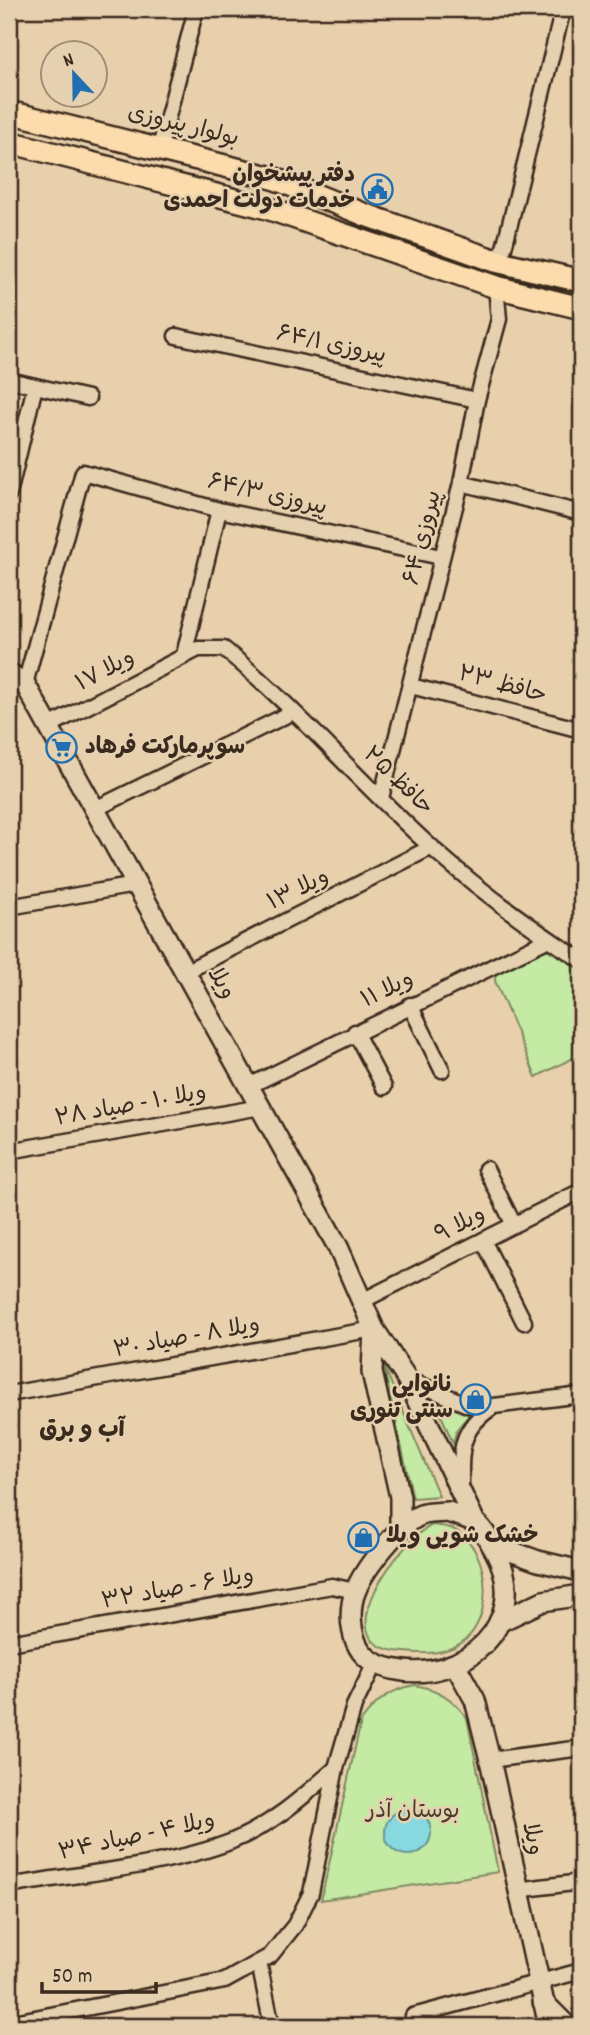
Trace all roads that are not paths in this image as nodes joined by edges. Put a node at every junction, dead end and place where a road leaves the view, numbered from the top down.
1 (196, 9) edge
2 (563, 9) edge
3 (9, 112) edge
4 (9, 142) edge
5 (160, 148) junction
6 (496, 261) junction
7 (581, 281) edge
8 (496, 287) junction
9 (581, 308) edge
10 (176, 336) dead end
11 (9, 380) edge
12 (35, 386) junction
13 (88, 398) dead end
14 (477, 400) junction
15 (461, 483) junction
16 (9, 494) edge
17 (219, 510) junction
18 (581, 513) edge
19 (441, 557) junction
20 (184, 655) junction
21 (17, 678) edge
22 (411, 685) junction
23 (293, 712) junction
24 (47, 727) junction
25 (581, 730) edge
26 (381, 798) junction
27 (93, 810) junction
28 (432, 847) junction
29 (135, 885) junction
30 (9, 907) edge
31 (549, 939) junction
32 (581, 960) edge
33 (185, 972) junction
34 (410, 1005) junction
35 (355, 1032) junction
36 (442, 1070) dead end
37 (249, 1086) junction
38 (384, 1087) dead end
39 (261, 1107) junction
40 (9, 1151) edge
41 (486, 1169) dead end
42 (581, 1191) edge
43 (514, 1225) junction
44 (484, 1240) junction
45 (362, 1301) junction
46 (524, 1322) dead end
47 (373, 1329) junction
48 (407, 1379) junction
49 (9, 1394) edge
50 (581, 1395) edge
51 (494, 1406) junction
52 (461, 1492) junction
53 (475, 1522) junction
54 (400, 1529) junction
55 (491, 1544) junction
56 (581, 1571) edge
57 (355, 1591) junction
58 (581, 1595) edge
59 (499, 1622) junction
60 (9, 1643) edge
61 (374, 1665) junction
62 (456, 1665) junction
63 (581, 1748) edge
64 (490, 1760) junction
65 (336, 1768) junction
66 (581, 1882) edge
67 (9, 1886) edge
68 (517, 1890) junction
69 (259, 1963) junction
70 (581, 1970) edge
71 (538, 1981) junction
72 (543, 2001) junction
73 (413, 2016) dead end
74 (9, 2023) edge
75 (272, 2026) edge
76 (536, 2026) edge
77 (549, 2026) edge
78 (568, 2026) edge

1 - 5 street
2 - 6 street
3 - 5 main road, بولوار پیروزی
4 - 8 main road
5 - 6 main road, بولوار پیروزی
6 - 7 main road, بولوار پیروزی
8 - 9 main road
8 - 14 street, پیروزی ۶۴
10 - 14 street, پیروزی ۶۴/۱
11 - 12 street
12 - 13 street
12 - 16 street
14 - 15 street, پیروزی ۶۴
15 - 18 street
15 - 19 street, پیروزی ۶۴
17 - 19 street, پیروزی ۶۴/۳
17 - 20 street
17 - 21 street, پیروزی ۶۴/۳
19 - 22 street, پیروزی ۶۴
20 - 23 street, حافظ ۲۵
20 - 24 street, ویلا ۱۷
21 - 24 street, ویلا
22 - 25 street, حافظ ۲۳
22 - 26 street, پیروزی ۶۴
23 - 26 street, حافظ ۲۵
23 - 27 street
24 - 27 street, ویلا
26 - 28 street, حافظ ۲۵
27 - 29 street, ویلا
28 - 31 street, حافظ ۲۵
28 - 33 street, ویلا ۱۳
29 - 30 street
29 - 33 street, ویلا
31 - 32 street, حافظ ۲۵
31 - 34 street, ویلا ۱۱
33 - 37 street, ویلا
34 - 35 street, ویلا ۱۱
34 - 36 street
35 - 37 street, ویلا ۱۱
35 - 38 street
37 - 39 street, ویلا
39 - 40 street, ویلا ۱۰ - صیاد ۲۸
39 - 45 street, ویلا
41 - 43 street
42 - 43 street, ویلا ۹
43 - 44 street, ویلا ۹
44 - 45 street, ویلا ۹
44 - 46 street
45 - 47 street, ویلا
47 - 48 street, ویلا
47 - 49 street, ویلا ۸ - صیاد ۳۰
47 - 54 street, ویلا
48 - 51 street
48 - 52 street, ویلا
50 - 51 street
51 - 52 street
52 - 53 street, ویلا
53 - 54 street
53 - 55 street
54 - 57 street
55 - 56 street
55 - 59 street
57 - 60 street, ویلا ۶ - صیاد ۳۲
57 - 61 street
58 - 59 street
59 - 62 street
61 - 62 street
61 - 65 street
62 - 64 street, ویلا
63 - 64 street
64 - 68 street, ویلا
65 - 67 street, ویلا ۴ - صیاد ۳۴
65 - 69 street
66 - 68 street
68 - 71 street, ویلا
69 - 74 street
69 - 75 street
70 - 71 street
71 - 72 street, ویلا
71 - 73 street
72 - 76 street
72 - 77 street, ویلا
72 - 78 street

